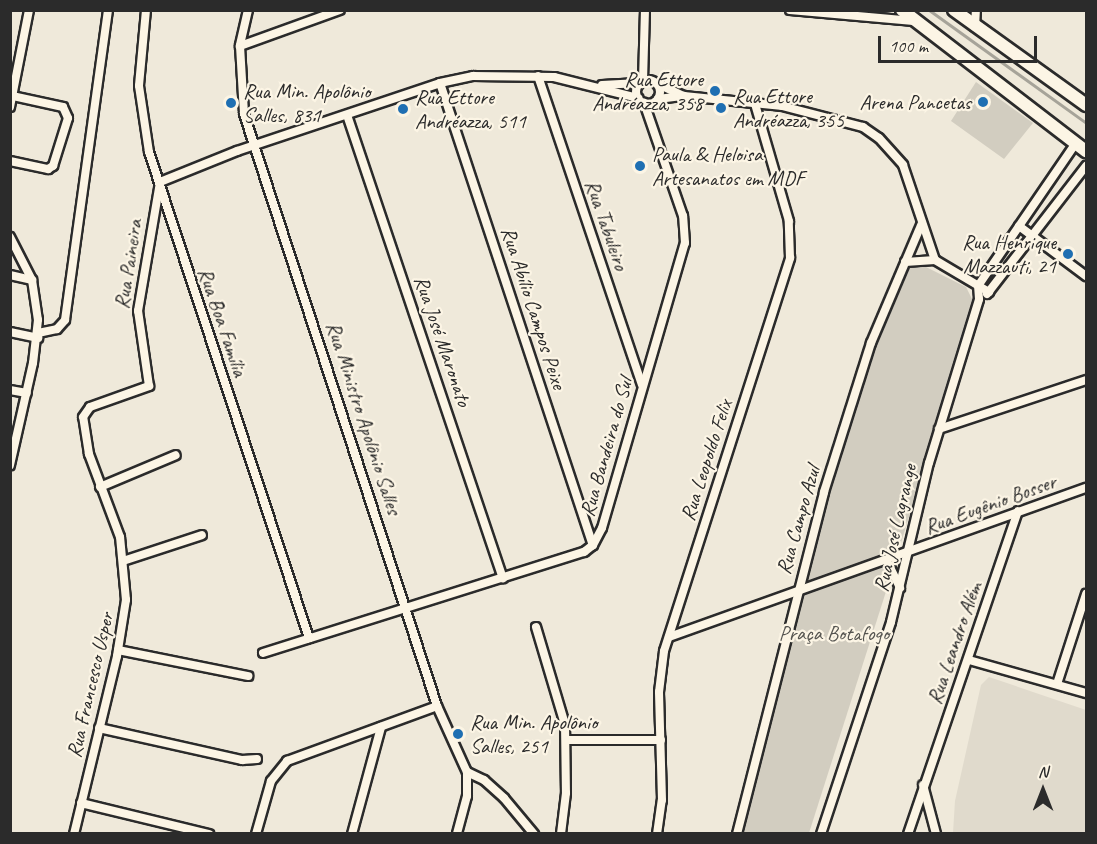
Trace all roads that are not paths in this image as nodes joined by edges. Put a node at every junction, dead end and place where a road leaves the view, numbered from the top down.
1 (29, 10) edge
2 (108, 10) edge
3 (146, 10) edge
4 (248, 10) edge
5 (340, 10) edge
6 (645, 10) edge
7 (790, 10) edge
8 (902, 10) edge
9 (954, 10) edge
10 (976, 10) edge
11 (914, 21) junction
12 (975, 27) junction
13 (240, 46) junction
14 (647, 51) junction
15 (538, 76) junction
16 (641, 82) junction
17 (656, 82) junction
18 (440, 83) junction
19 (595, 85) junction
20 (13, 96) junction
21 (684, 96) junction
22 (641, 101) junction
23 (657, 101) junction
24 (755, 104) junction
25 (1086, 105) edge
26 (10, 107) edge
27 (347, 115) junction
28 (655, 127) junction
29 (254, 146) junction
30 (1081, 147) edge
31 (10, 161) edge
32 (1086, 166) edge
33 (160, 182) junction
34 (921, 225) junction
35 (1019, 226) junction
36 (10, 237) edge
37 (1033, 237) junction
38 (934, 260) junction
39 (905, 262) junction
40 (10, 275) edge
41 (1086, 276) edge
42 (32, 280) junction
43 (978, 285) junction
44 (990, 292) junction
45 (979, 299) junction
46 (10, 332) edge
47 (38, 335) junction
48 (1086, 380) edge
49 (642, 386) junction
50 (10, 390) edge
51 (27, 393) junction
52 (90, 407) joint
53 (939, 429) junction
54 (13, 447) edge
55 (176, 455) dead end
56 (10, 465) edge
57 (100, 487) junction
58 (1086, 488) edge
59 (1018, 512) junction
60 (202, 535) dead end
61 (593, 545) junction
62 (908, 553) junction
63 (123, 561) junction
64 (887, 561) junction
65 (502, 578) junction
66 (900, 588) junction
67 (796, 594) junction
68 (1086, 594) edge
69 (408, 610) junction
70 (536, 627) dead end
71 (669, 637) junction
72 (309, 638) junction
73 (118, 650) junction
74 (263, 653) dead end
75 (969, 660) junction
76 (248, 676) dead end
77 (1057, 684) junction
78 (1086, 693) edge
79 (437, 706) junction
80 (381, 727) junction
81 (99, 728) junction
82 (566, 740) junction
83 (661, 740) junction
84 (257, 759) dead end
85 (467, 771) junction
86 (923, 785) junction
87 (81, 803) junction
88 (165, 824) junction
89 (74, 834) edge
90 (163, 834) edge
91 (209, 834) edge
92 (256, 834) edge
93 (352, 834) edge
94 (457, 834) edge
95 (534, 834) edge
96 (561, 834) edge
97 (657, 834) edge
98 (737, 834) edge
99 (821, 834) edge
100 (908, 834) edge
101 (936, 834) edge

1 - 20 street
2 - 47 street
3 - 33 street, Rua Boa Família
4 - 13 street, Rua Ministro Apolônio Salles
5 - 13 street
6 - 14 street
7 - 11 street
8 - 11 street
9 - 12 street
10 - 12 street
11 - 30 street
12 - 25 street
13 - 29 street, Rua Ministro Apolônio Salles
14 - 16 street
14 - 17 street
15 - 18 street
15 - 19 street
15 - 49 street, Rua Tabuleiro
16 - 17 street
16 - 19 street
16 - 22 street
17 - 21 street
17 - 23 street, Rua Bandeira do Sul
18 - 27 street
18 - 61 street, Rua Abílio Campos Peixe
19 - 22 street
20 - 26 street
20 - 31 street
21 - 23 street
21 - 24 street
22 - 23 street
22 - 28 street, Rua Bandeira do Sul
23 - 28 street, Rua Bandeira do Sul
24 - 34 street
24 - 71 street, Rua Leopoldo Felix
27 - 29 street
27 - 65 street, Rua José Maronato
28 - 49 street, Rua Bandeira do Sul
29 - 33 street
29 - 69 street, Rua Ministro Apolônio Salles
30 - 35 street
32 - 37 street
33 - 52 street, Rua Paineira
33 - 72 street, Rua Boa Família
34 - 38 street
34 - 39 street, Rua Campo Azul
35 - 37 street
35 - 43 street
36 - 42 street
37 - 41 street
37 - 44 street
38 - 39 street
38 - 43 street
39 - 67 street, Rua Campo Azul
40 - 42 street
42 - 47 street
43 - 44 street
43 - 45 street
44 - 45 street
45 - 53 street, Rua José Lagrange
46 - 47 street
47 - 51 street
48 - 53 street
49 - 61 street, Rua Bandeira do Sul
50 - 51 street
51 - 54 street
52 - 57 street, Rua Francesco Usper
53 - 62 street, Rua José Lagrange
54 - 56 street
55 - 57 street
57 - 63 street, Rua Francesco Usper
58 - 59 street, Rua Eugênio Bosser
59 - 62 street, Rua Eugênio Bosser
59 - 75 street, Rua Leandro Além
60 - 63 street
61 - 65 street, Rua Bandeira do Sul
62 - 64 street, Rua Eugênio Bosser
62 - 66 street, Rua José Lagrange
63 - 73 street, Rua Francesco Usper
64 - 66 street
64 - 67 street, Rua Eugênio Bosser
65 - 69 street, Rua Bandeira do Sul
66 - 99 street, Rua José Lagrange
67 - 71 street, Rua Eugênio Bosser
67 - 98 street, Rua Campo Azul
68 - 77 street
69 - 72 street, Rua Bandeira do Sul
69 - 79 street, Rua Ministro Apolônio Salles
70 - 82 street
71 - 83 street, Rua Leopoldo Felix
72 - 74 street, Rua Bandeira do Sul
73 - 76 street
73 - 81 street, Rua Francesco Usper
75 - 77 street
75 - 86 street, Rua Leandro Além
77 - 78 street
79 - 80 street
79 - 85 street, Rua Ministro Apolônio Salles
80 - 92 street
80 - 93 street
81 - 84 street
81 - 87 street, Rua Francesco Usper
82 - 83 street
82 - 96 street
83 - 97 street, Rua Leopoldo Felix
85 - 94 street, Rua Ministro Apolônio Salles
85 - 95 street
86 - 100 street, Rua Leandro Além
86 - 101 street
87 - 88 street
87 - 89 street, Rua Francesco Usper
88 - 90 street
88 - 91 street

